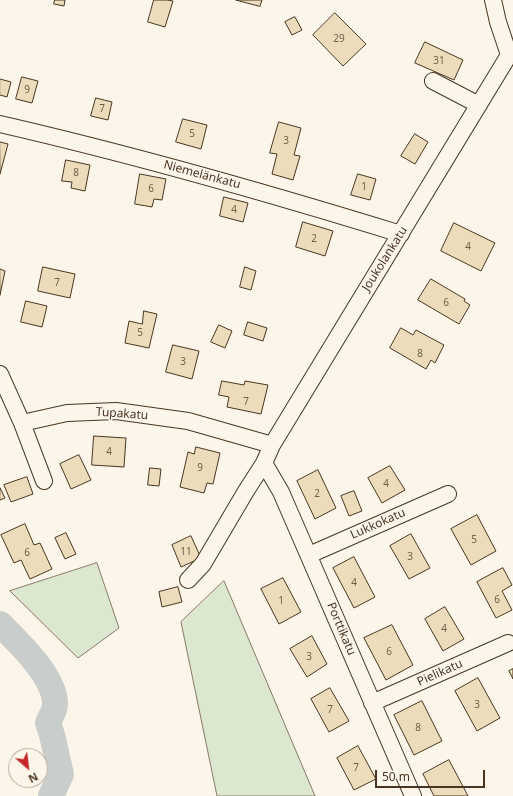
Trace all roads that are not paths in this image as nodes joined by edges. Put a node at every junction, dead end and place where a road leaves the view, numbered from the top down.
1 (493, 0) edge
2 (511, 56) edge
3 (433, 81) dead end
4 (479, 104) junction
5 (0, 124) edge
6 (401, 234) junction
7 (0, 374) edge
8 (22, 423) junction
9 (272, 445) junction
10 (264, 463) junction
11 (44, 481) dead end
12 (448, 494) dead end
13 (309, 555) junction
14 (188, 580) dead end
15 (508, 643) dead end
16 (372, 703) junction
17 (413, 796) edge

1 - 2 street
2 - 4 street, Joukolankatu
3 - 4 street
4 - 6 street, Joukolankatu
5 - 6 street, Niemelänkatu
6 - 9 street, Joukolankatu
7 - 8 street
8 - 9 street, Tupakatu
8 - 11 street
9 - 10 street, Joukolankatu
10 - 13 street, Porttikatu
10 - 14 street, Joukolankatu
12 - 13 street, Lukkokatu
13 - 16 street, Porttikatu
15 - 16 street, Pielikatu
16 - 17 street, Porttikatu

